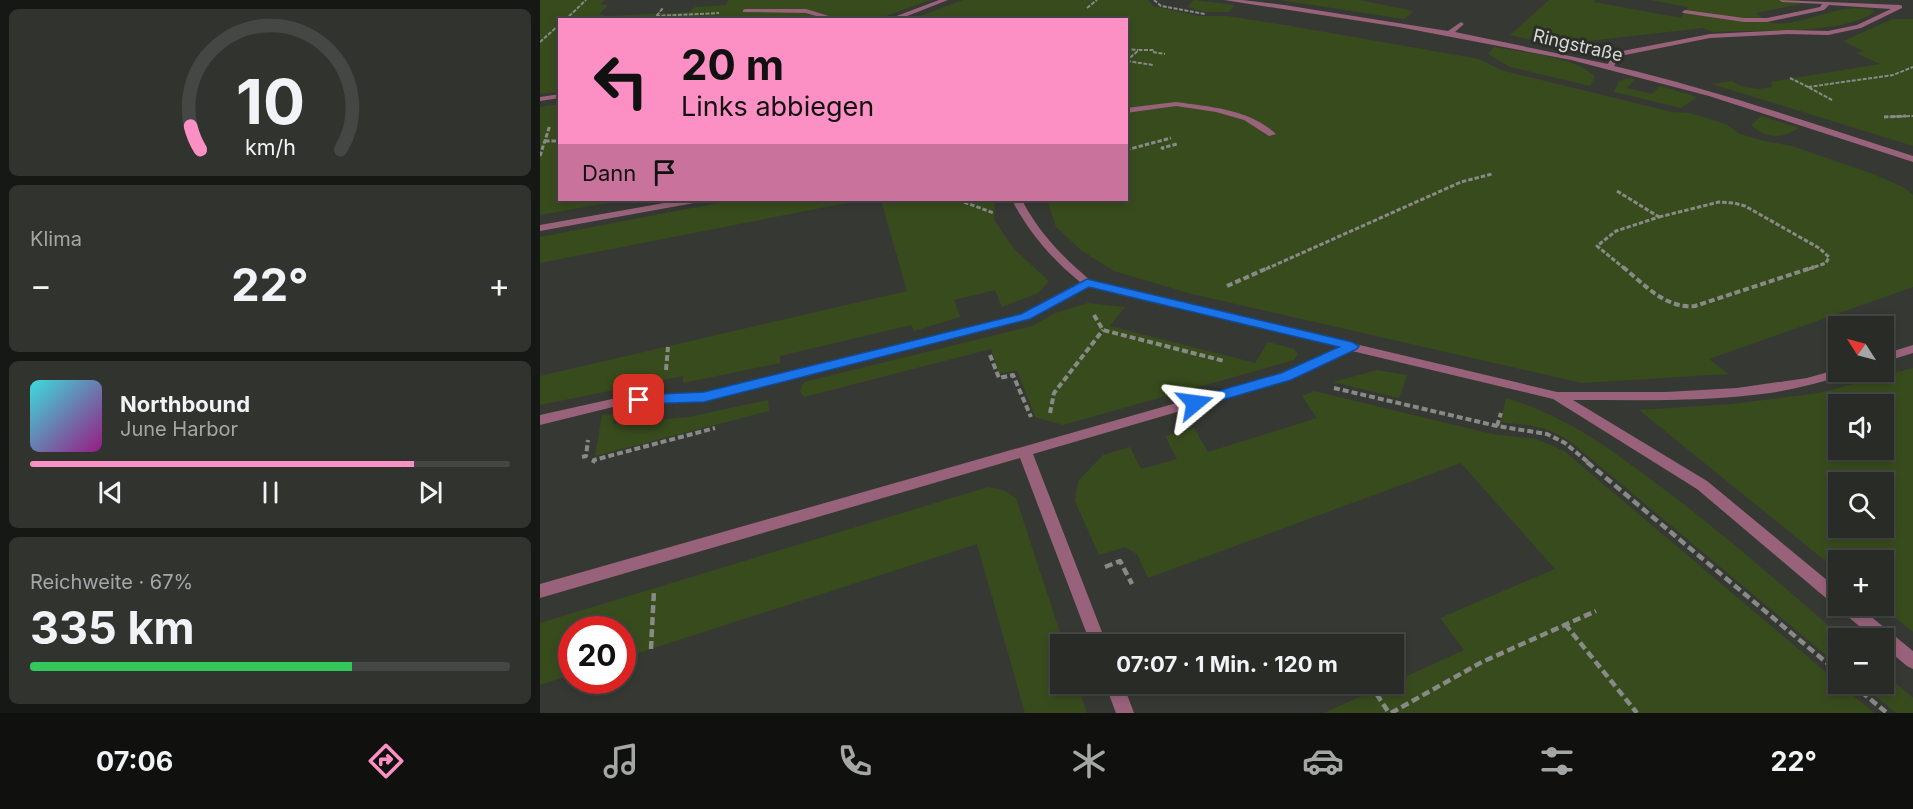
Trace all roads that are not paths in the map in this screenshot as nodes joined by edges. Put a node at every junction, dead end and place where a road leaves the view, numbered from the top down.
1 (945, 0) edge
2 (1227, 0) edge
3 (1782, 0) edge
4 (1888, 0) edge
5 (1248, 1) edge
6 (1826, 4) junction
7 (1904, 9) junction
8 (745, 11) dead end
9 (1685, 12) dead end
10 (832, 18) edge
11 (895, 18) edge
12 (1461, 24) dead end
13 (1695, 28) dead end
14 (1448, 34) junction
15 (1710, 36) junction
16 (1610, 67) junction
17 (558, 96) edge
18 (540, 99) edge
19 (1128, 111) edge
20 (1272, 134) dead end
21 (1913, 159) edge
22 (688, 201) edge
23 (1020, 201) edge
24 (540, 228) edge
25 (1087, 283) junction
26 (1352, 346) junction
27 (1913, 349) edge
28 (1894, 355) edge
29 (1828, 376) edge
30 (1557, 396) junction
31 (540, 420) edge
32 (1025, 452) junction
33 (1828, 590) edge
34 (540, 591) edge
35 (1859, 616) edge
36 (1095, 634) edge
37 (1913, 661) edge
38 (1118, 694) edge
39 (1125, 713) edge

1 - 11 lane
2 - 5 lane, Ringstraße
3 - 6 lane
4 - 7 lane
5 - 14 lane, Ringstraße
6 - 7 lane
6 - 9 lane
7 - 15 lane
8 - 10 lane
12 - 14 lane
13 - 15 lane
14 - 16 lane, Ringstraße
15 - 16 lane
16 - 21 lane, Ringstraße
17 - 18 lane
19 - 20 lane
22 - 24 lane
23 - 25 lane
25 - 26 lane
25 - 31 lane
26 - 30 lane
26 - 32 lane
27 - 28 lane
29 - 30 lane
30 - 33 lane
32 - 34 lane
32 - 36 lane
35 - 37 lane
38 - 39 lane

